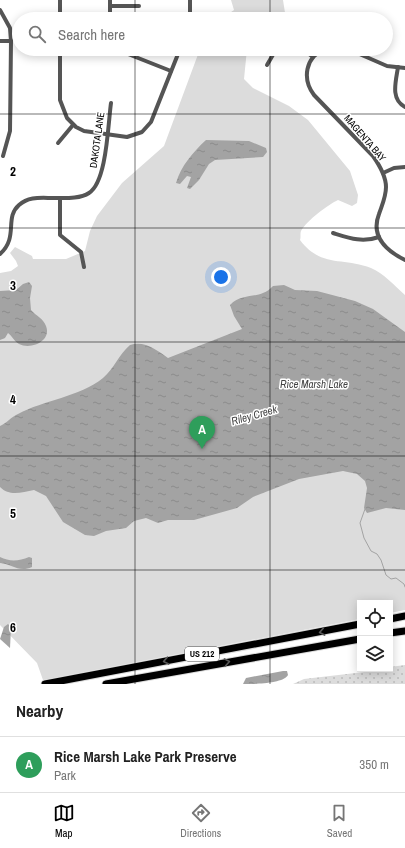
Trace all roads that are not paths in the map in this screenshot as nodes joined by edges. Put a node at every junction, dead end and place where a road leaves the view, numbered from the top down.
1 (60, 0) edge
2 (110, 0) edge
3 (191, 0) edge
4 (110, 6) junction
5 (139, 6) dead end
6 (0, 10) edge
7 (60, 12) edge
8 (110, 12) edge
9 (190, 12) edge
10 (11, 41) junction
11 (0, 42) edge
12 (60, 56) edge
13 (133, 56) edge
14 (177, 56) edge
15 (272, 56) edge
16 (364, 56) edge
17 (313, 57) edge
18 (267, 65) dead end
19 (398, 67) junction
20 (405, 68) edge
21 (171, 71) junction
22 (111, 103) dead end
23 (405, 107) edge
24 (73, 125) junction
25 (107, 135) junction
26 (58, 143) dead end
27 (4, 156) dead end
28 (405, 167) edge
29 (383, 173) junction
30 (60, 198) junction
31 (333, 233) dead end
32 (379, 237) junction
33 (0, 254) edge
34 (405, 260) edge
35 (84, 267) dead end
36 (357, 625) edge
37 (404, 631) edge
38 (393, 633) edge
39 (357, 640) edge
40 (45, 684) edge
41 (106, 684) edge

1 - 7 street
2 - 4 street
3 - 9 street
4 - 5 street
4 - 8 street
6 - 10 street
10 - 11 street
10 - 27 street
12 - 24 street
13 - 21 street
14 - 21 street
15 - 18 street
16 - 19 street
17 - 29 street, MAGENTA BAY
19 - 20 street
19 - 23 street
21 - 25 street
22 - 25 street, DAKOTA LANE
24 - 25 street
24 - 26 street
25 - 30 street, DAKOTA LANE
28 - 29 street
29 - 32 street, MAGENTA BAY
30 - 33 street, DAKOTA LANE
30 - 35 street
31 - 32 street
32 - 34 street
36 -> 40 highway, US 212
37 - 38 highway
41 -> 39 highway, US 212

